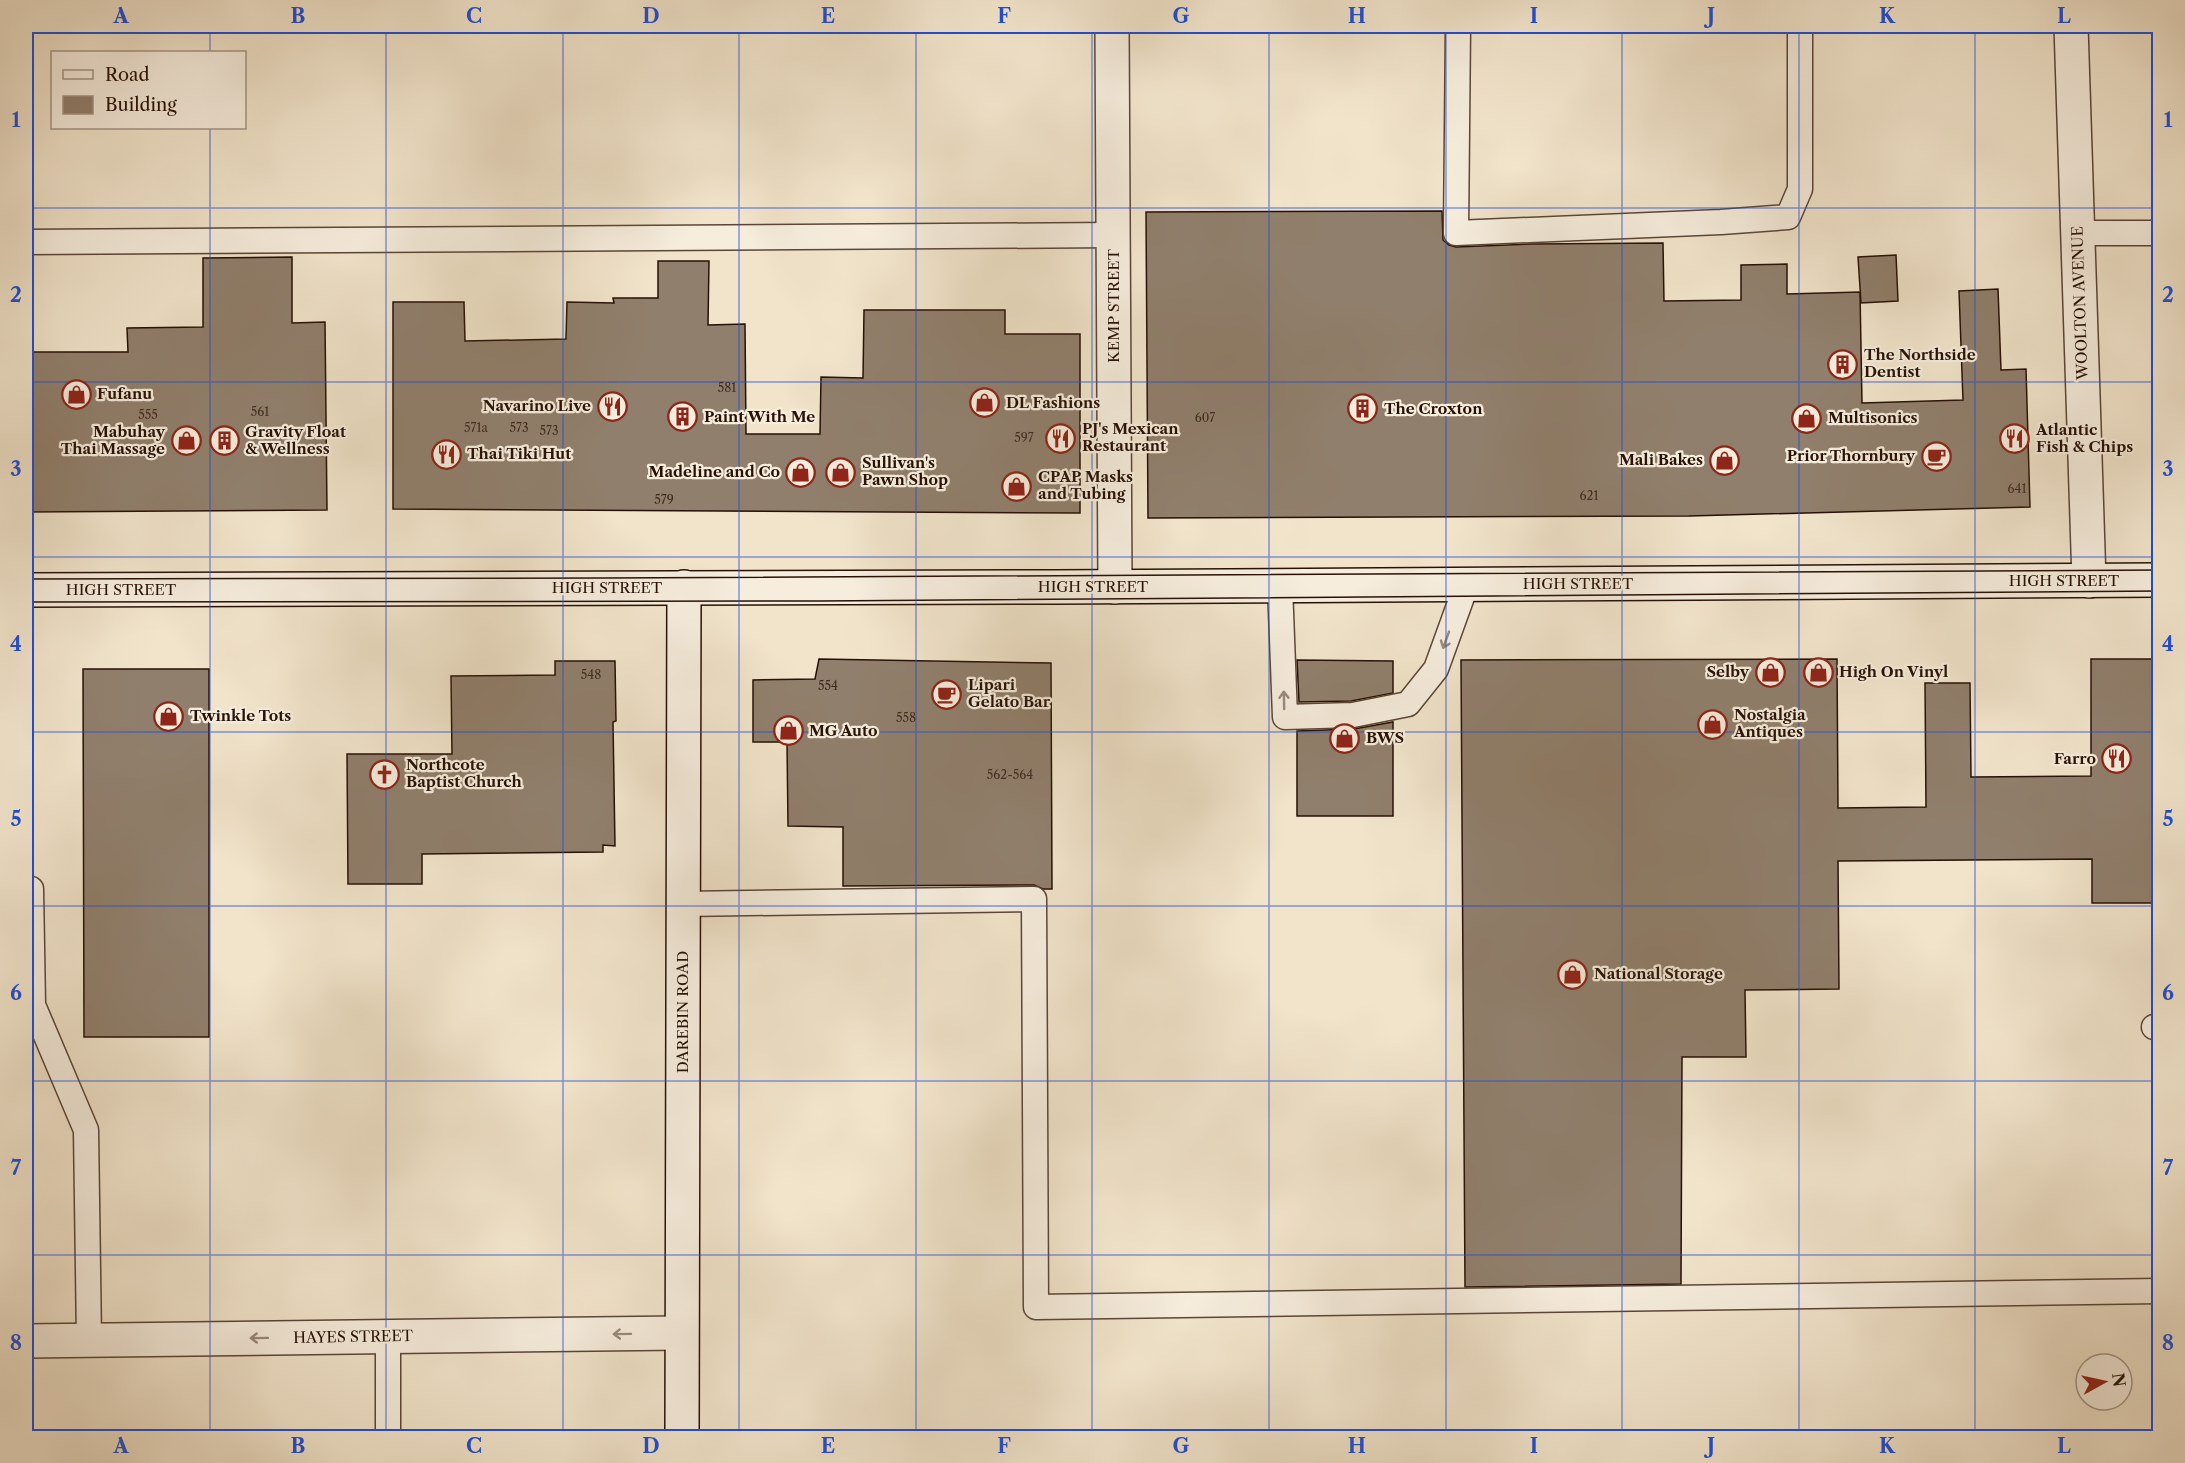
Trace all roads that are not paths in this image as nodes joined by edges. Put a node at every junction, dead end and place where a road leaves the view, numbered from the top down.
1 (1112, 26) edge
2 (1458, 26) edge
3 (1800, 26) edge
4 (2071, 26) edge
5 (2077, 232) junction
6 (2160, 233) edge
7 (1114, 235) junction
8 (26, 242) edge
9 (2160, 580) edge
10 (2089, 581) junction
11 (1463, 585) junction
12 (1280, 586) junction
13 (684, 587) junction
14 (1115, 587) junction
15 (26, 590) edge
16 (26, 890) edge
17 (683, 904) junction
18 (2160, 1291) edge
19 (681, 1333) junction
20 (388, 1337) junction
21 (89, 1340) junction
22 (26, 1341) edge
23 (388, 1437) edge
24 (682, 1437) edge

1 - 7 main road, KEMP STREET
2 - 3 lane
4 - 5 main road, WOOLTON AVENUE
5 - 6 lane
5 - 10 main road, WOOLTON AVENUE
7 - 8 lane
7 - 14 main road, KEMP STREET
9 - 10 main road, HIGH STREET
10 - 11 main road, HIGH STREET
11 - 12 main road, HIGH STREET
11 -> 12 lane
12 - 14 main road, HIGH STREET
13 - 14 main road, HIGH STREET
13 - 15 main road, HIGH STREET
13 - 17 main road, DAREBIN ROAD
16 - 21 lane
17 - 18 lane
17 - 19 main road, DAREBIN ROAD
19 -> 20 main road, HAYES STREET
19 - 24 main road, DAREBIN ROAD
20 -> 21 main road, HAYES STREET
20 - 23 lane
21 - 22 main road, HAYES STREET

